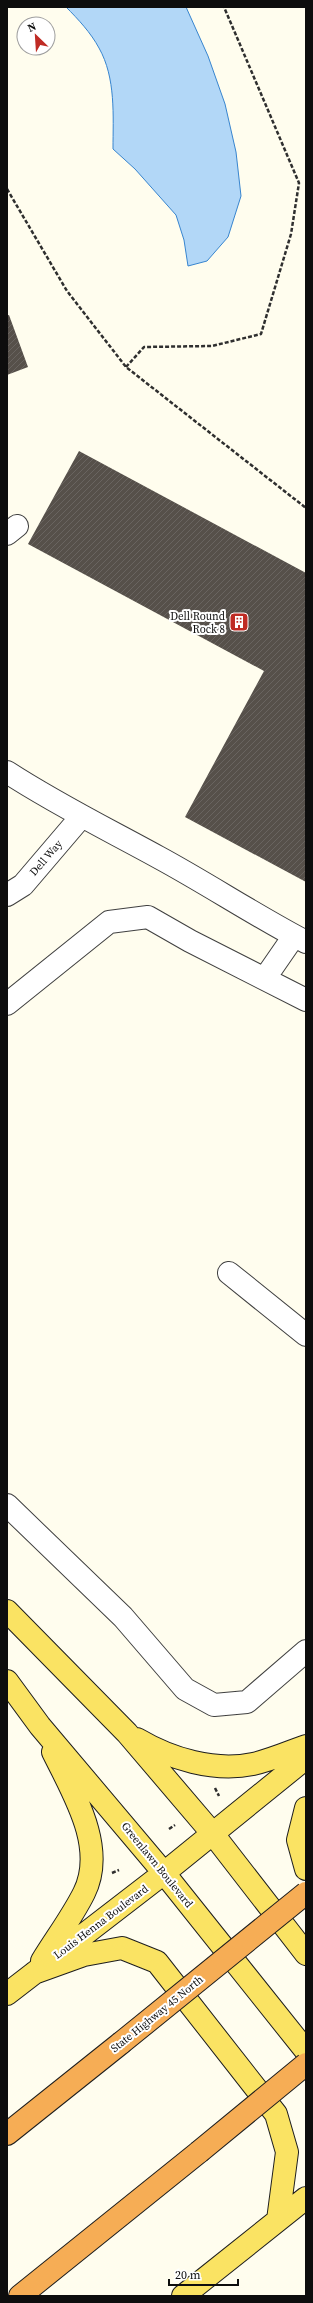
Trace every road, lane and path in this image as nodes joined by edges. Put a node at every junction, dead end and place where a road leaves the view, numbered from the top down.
1 (224, 7) edge
2 (7, 189) edge
3 (126, 368) junction
4 (306, 508) edge
5 (7, 772) edge
6 (81, 817) junction
7 (7, 895) edge
8 (300, 939) edge
9 (265, 978) junction
10 (306, 1000) edge
11 (7, 1004) edge
12 (229, 1273) dead end
13 (306, 1335) edge
14 (7, 1505) edge
15 (7, 1612) edge
16 (306, 1651) edge
17 (7, 1681) edge
18 (40, 1726) junction
19 (127, 1733) junction
20 (306, 1746) edge
21 (306, 1758) edge
22 (215, 1791) dead end
23 (211, 1796) dead end
24 (306, 1808) edge
25 (212, 1834) junction
26 (306, 1869) edge
27 (164, 1873) junction
28 (114, 1874) dead end
29 (116, 1878) dead end
30 (306, 1893) edge
31 (306, 1954) edge
32 (34, 1973) junction
33 (7, 1994) edge
34 (306, 2051) edge
35 (306, 2064) edge
36 (7, 2134) edge
37 (306, 2198) edge
38 (306, 2214) edge
39 (278, 2220) junction
40 (187, 2295) edge
41 (20, 2296) edge

1 - 3 path
2 - 3 path
3 - 4 path
5 - 6 lane
6 - 7 lane, Dell Way
6 - 8 lane
8 - 9 lane
9 - 10 lane
9 - 11 lane
12 - 13 lane
14 - 16 lane
15 - 19 main road
17 - 18 main road, Greenlawn Boulevard
18 - 27 main road, Greenlawn Boulevard
18 - 32 main road
19 - 20 main road
19 - 25 main road
21 - 25 main road, Louis Henna Boulevard
22 - 23 path
24 - 26 main road
25 - 27 main road, Louis Henna Boulevard
25 - 31 main road
27 - 32 main road, Louis Henna Boulevard
27 - 34 main road, Greenlawn Boulevard
28 - 29 path
30 - 36 highway, State Highway 45 North, bridge
32 - 33 main road, Louis Henna Boulevard
32 - 39 main road
35 - 41 highway, bridge
37 - 39 main road
38 - 39 main road
39 - 40 main road

